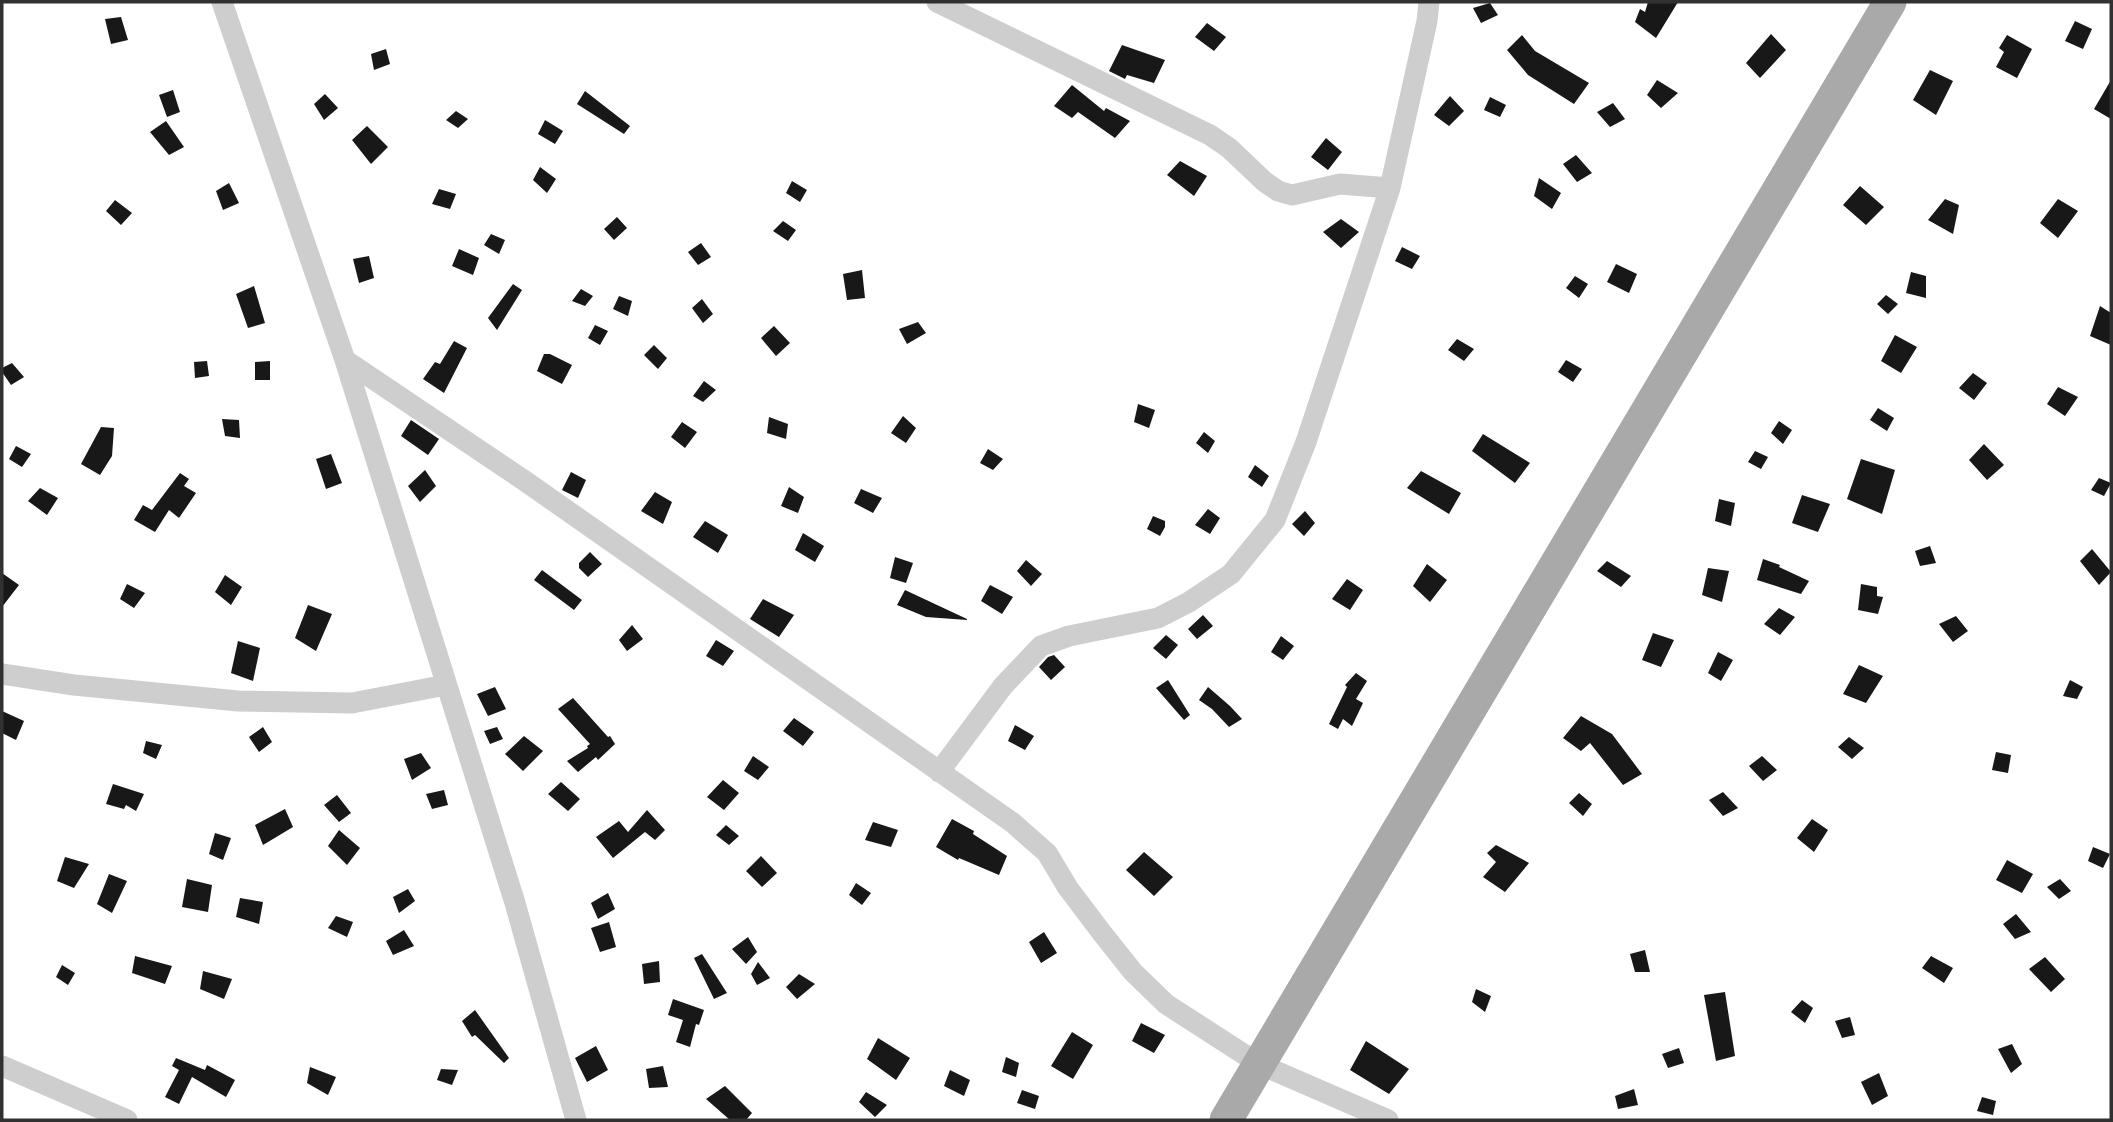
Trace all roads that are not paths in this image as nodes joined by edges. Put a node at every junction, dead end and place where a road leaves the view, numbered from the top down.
1 (222, 2) edge
2 (937, 2) edge
3 (1429, 2) edge
4 (1890, 2) edge
5 (1390, 188) junction
6 (345, 360) junction
7 (2, 674) edge
8 (446, 685) junction
9 (939, 772) junction
10 (1259, 1065) junction
11 (2, 1066) edge
12 (113, 1118) edge
13 (576, 1120) edge
14 (1226, 1120) edge
15 (1388, 1120) edge

1 - 6 street
2 - 5 street
3 - 5 street
4 - 10 main road
5 - 9 street
6 - 8 street
6 - 9 street
7 - 8 street
8 - 13 street
9 - 10 street
10 - 14 main road
10 - 15 street
11 - 12 street

